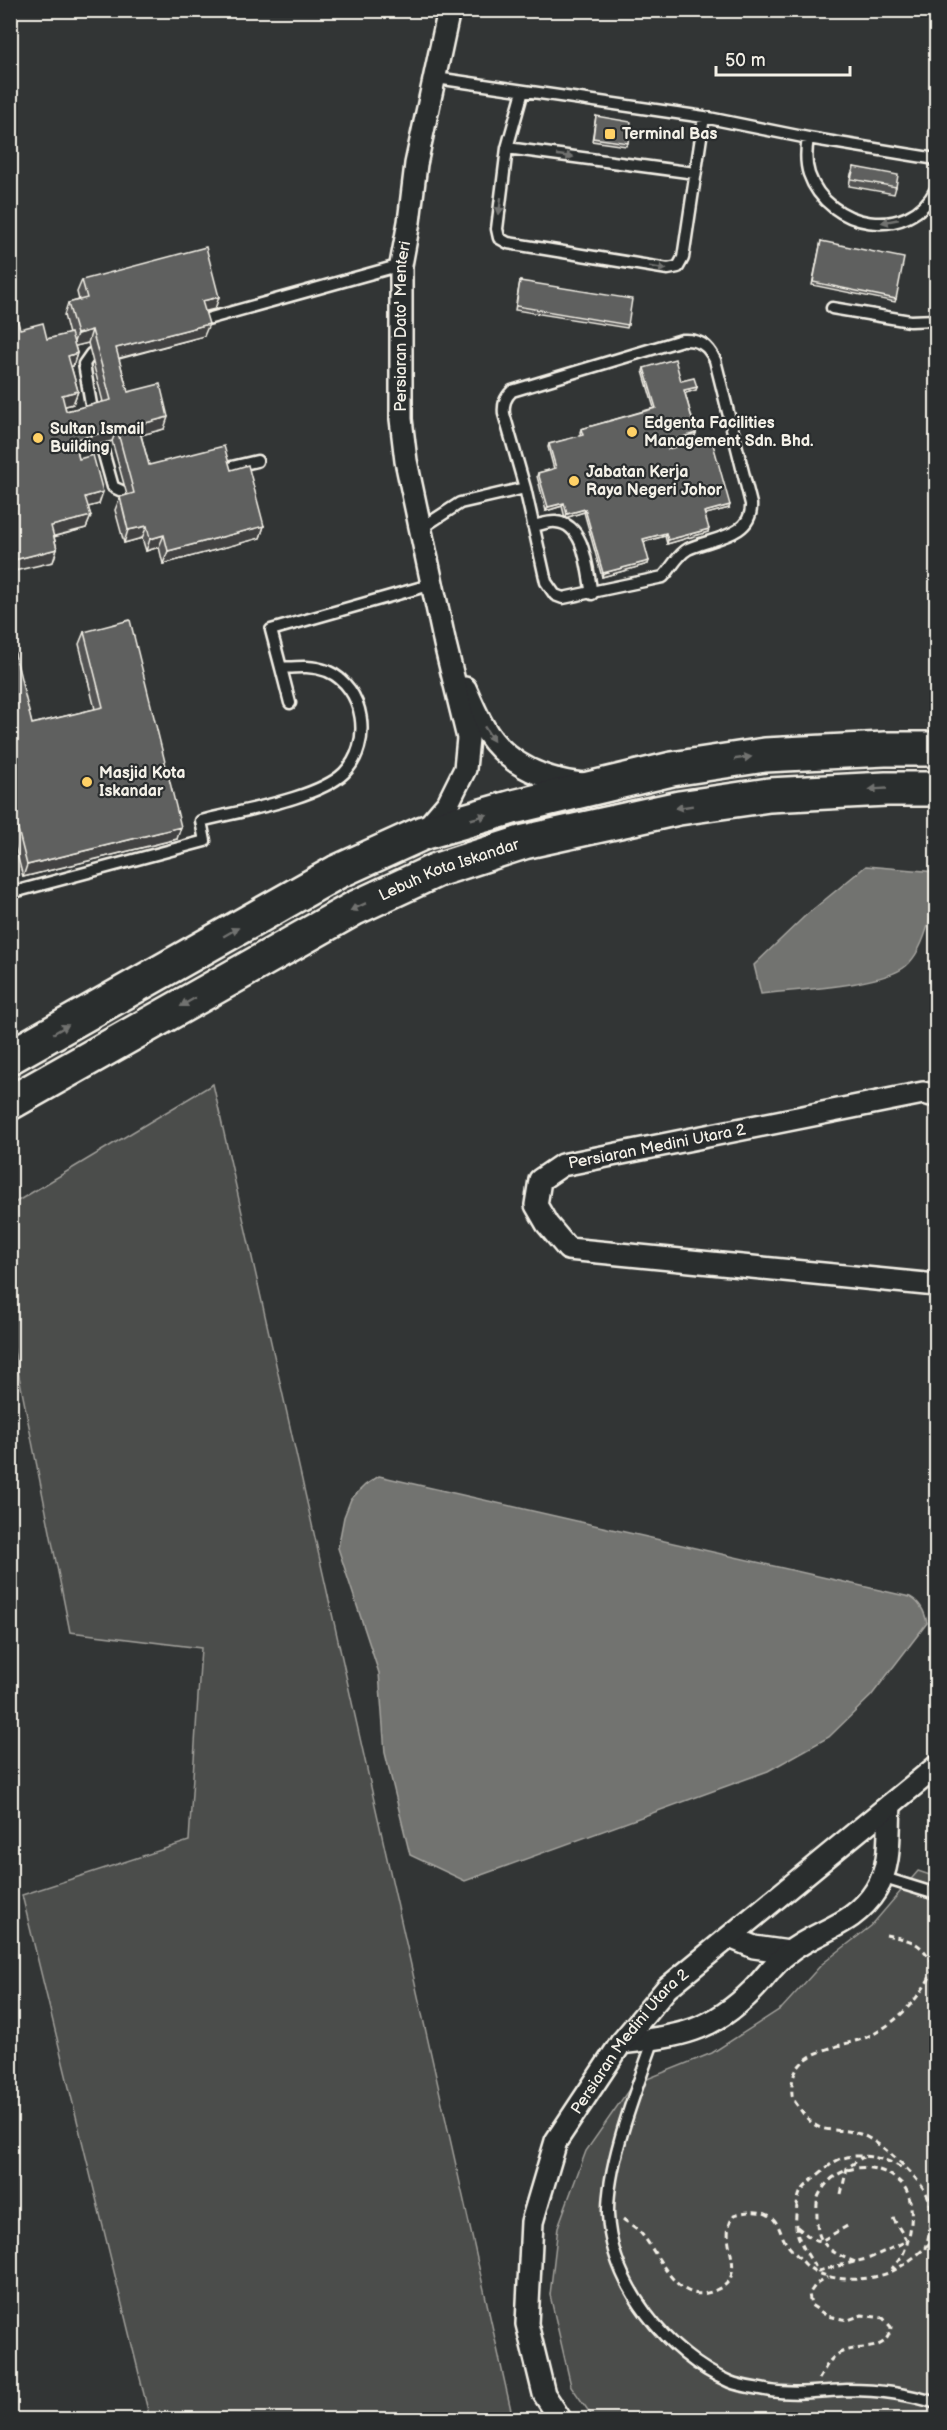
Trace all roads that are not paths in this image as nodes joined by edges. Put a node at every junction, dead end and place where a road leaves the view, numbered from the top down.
1 (449, 10) edge
2 (436, 78) junction
3 (523, 91) junction
4 (704, 117) junction
5 (808, 138) junction
6 (507, 148) junction
7 (936, 159) edge
8 (695, 173) junction
9 (936, 189) edge
10 (400, 265) junction
11 (832, 308) dead end
12 (936, 320) edge
13 (200, 321) edge
14 (91, 354) edge
15 (93, 416) edge
16 (100, 444) edge
17 (257, 461) dead end
18 (223, 469) edge
19 (525, 488) junction
20 (126, 493) edge
21 (533, 526) junction
22 (420, 529) junction
23 (434, 584) junction
24 (592, 594) junction
25 (445, 644) junction
26 (281, 668) junction
27 (290, 703) dead end
28 (936, 749) edge
29 (603, 786) junction
30 (936, 789) edge
31 (423, 833) junction
32 (10, 892) edge
33 (10, 1057) edge
34 (936, 1096) edge
35 (10, 1103) edge
36 (936, 1285) edge
37 (936, 1767) edge
38 (891, 1804) junction
39 (881, 1877) junction
40 (936, 1894) edge
41 (730, 1937) junction
42 (789, 1952) junction
43 (654, 2039) junction
44 (621, 2043) junction
45 (936, 2403) edge
46 (561, 2420) edge

1 - 2 street, Persiaran Dato' Menteri
2 - 3 lane
2 - 10 street, Persiaran Dato' Menteri
3 - 4 lane
3 - 6 lane
4 - 5 lane
4 - 8 lane
5 - 7 lane
9 -> 5 lane
6 -> 8 lane
6 -> 8 lane
10 - 13 lane
10 - 22 street, Persiaran Dato' Menteri
11 - 12 lane
14 - 15 lane
16 - 20 lane
17 - 18 lane
19 - 21 lane
19 - 22 lane
19 - 24 lane
21 - 24 lane
21 - 24 lane
22 - 23 street, Persiaran Dato' Menteri
23 - 25 street, Persiaran Dato' Menteri
23 - 26 lane
25 -> 29 street, Persiaran Dato' Menteri
25 - 31 street, Persiaran Dato' Menteri
26 - 27 lane
26 - 32 lane
29 -> 28 highway
31 -> 29 highway
30 -> 35 highway, Lebuh Kota Iskandar
33 -> 31 highway
34 - 36 street, Persiaran Medini Utara 2
37 - 38 street, Persiaran Medini Utara 2
38 - 39 street
38 - 41 street, Persiaran Medini Utara 2
39 - 40 lane
39 - 42 street
41 - 42 street
41 - 44 street, Persiaran Medini Utara 2
42 - 43 street
43 - 44 street
43 - 45 lane
44 - 46 street, Persiaran Medini Utara 2

